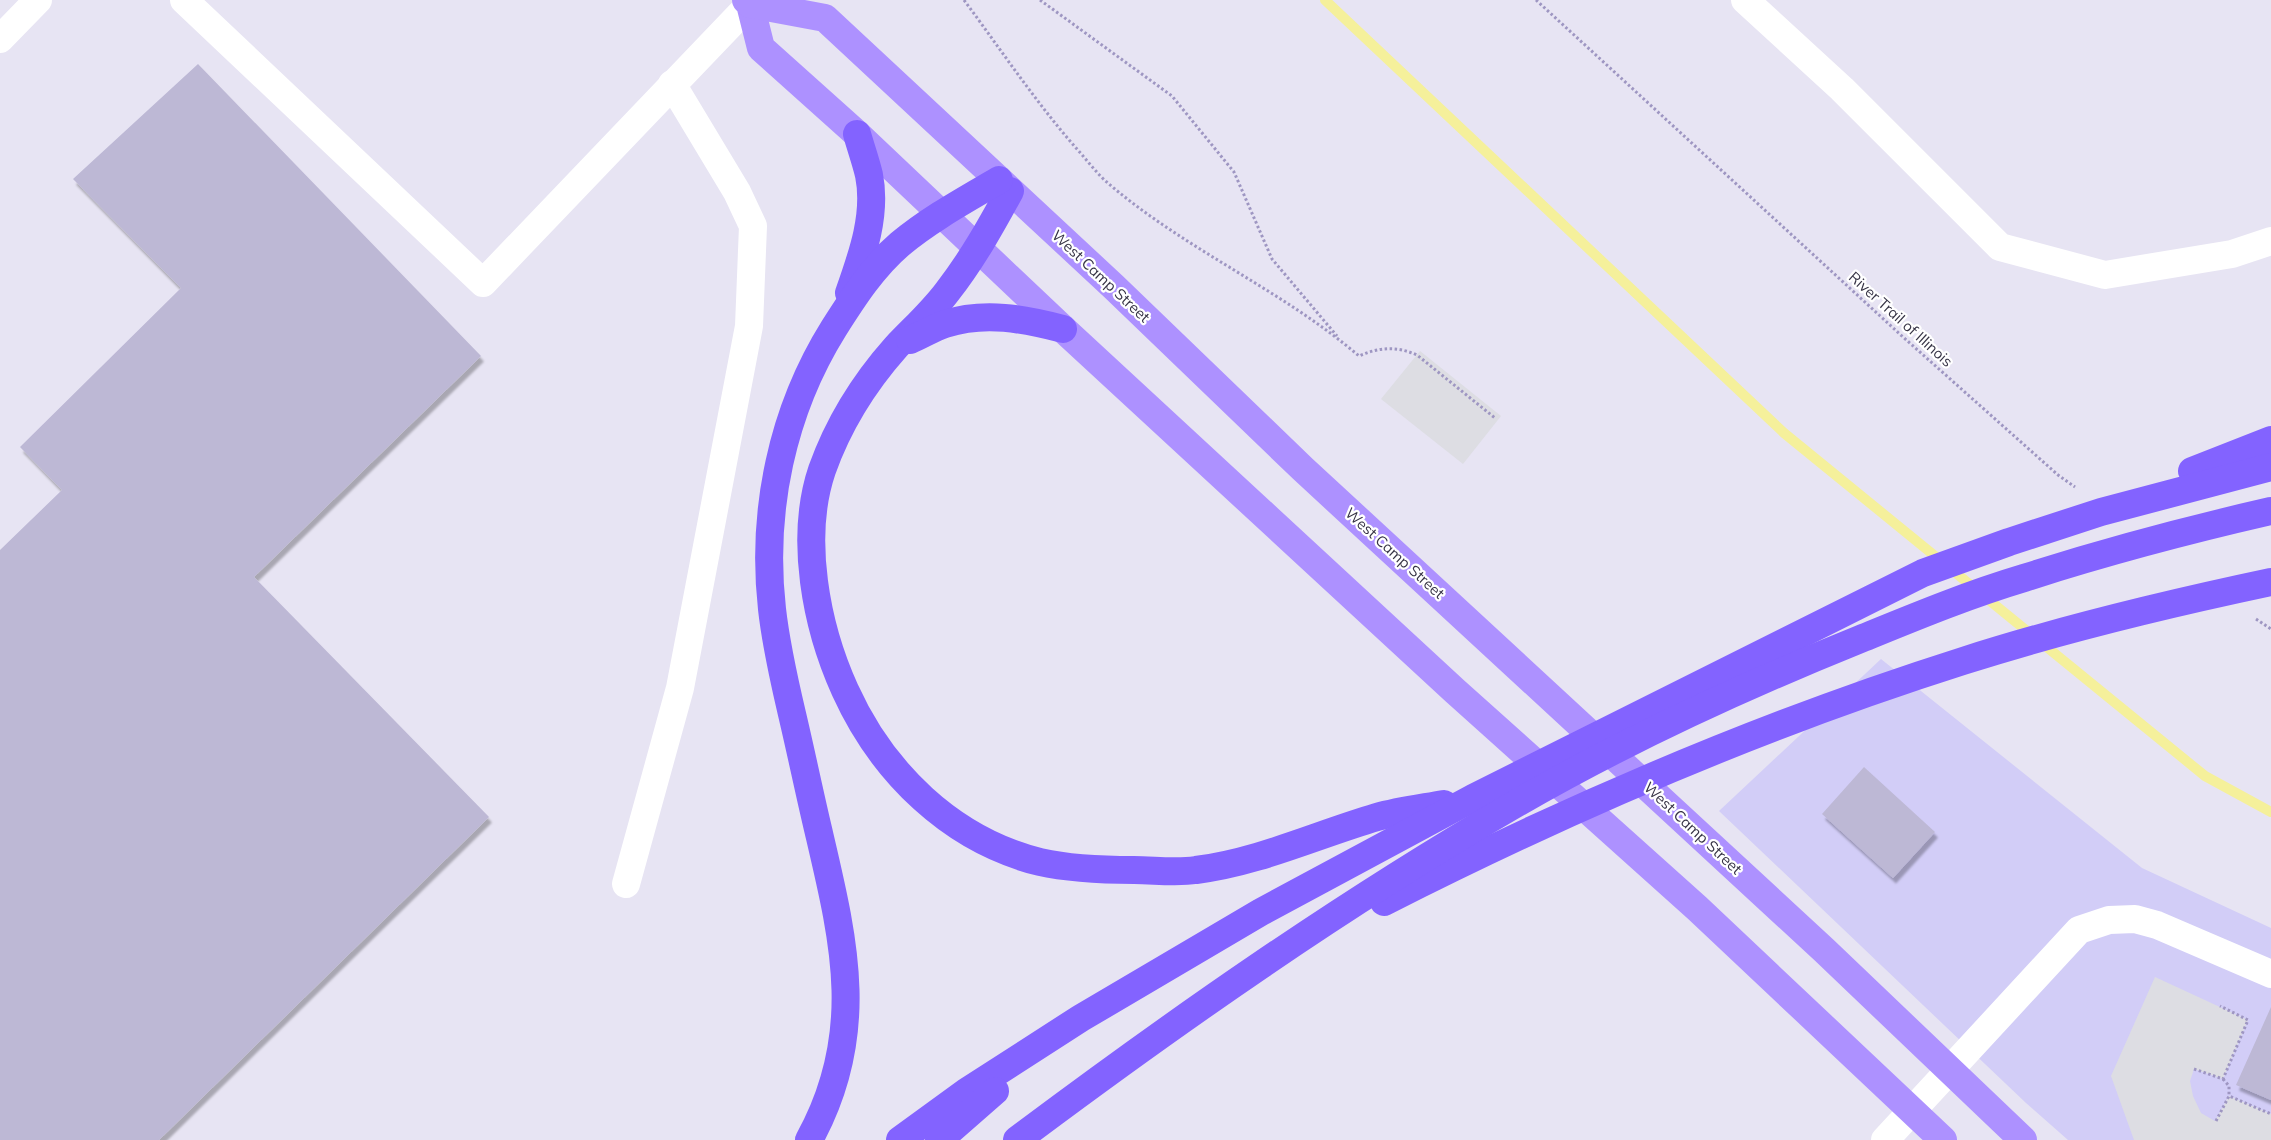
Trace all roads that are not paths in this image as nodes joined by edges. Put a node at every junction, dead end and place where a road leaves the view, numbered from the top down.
1 (38, 0) edge
2 (184, 0) edge
3 (1745, 0) edge
4 (748, 2) edge
5 (0, 39) edge
6 (672, 84) junction
7 (857, 134) junction
8 (1005, 186) junction
9 (942, 215) junction
10 (2271, 241) edge
11 (978, 249) junction
12 (840, 318) junction
13 (1063, 329) junction
14 (897, 346) junction
15 (2271, 440) edge
16 (2255, 464) edge
17 (2271, 511) edge
18 (2271, 582) edge
19 (1481, 794) junction
20 (626, 884) dead end
21 (1267, 961) junction
22 (2271, 974) edge
23 (1199, 1008) junction
24 (1081, 1018) junction
25 (1950, 1072) junction
26 (1912, 1111) junction
27 (809, 1140) edge
28 (900, 1140) edge
29 (939, 1140) edge
30 (1017, 1140) edge
31 (1046, 1140) edge
32 (1885, 1140) edge
33 (1943, 1140) edge
34 (2023, 1140) edge

1 - 5 street
2 - 6 street
3 - 10 street
4 - 6 street
4 - 7 main road
4 - 8 main road, West Camp Street
6 - 20 street
7 - 9 main road
7 - 12 highway
8 - 9 highway
8 - 11 highway
8 - 25 main road, West Camp Street
9 - 11 main road
9 - 12 highway
11 - 13 main road
11 - 14 highway
12 - 27 highway
13 - 14 highway
13 - 26 main road
14 - 19 highway
15 - 16 highway
16 - 19 highway
17 - 21 highway
18 - 21 highway
19 - 24 highway
21 - 23 highway
22 - 25 street
23 - 30 highway
23 - 31 highway
24 - 28 highway
24 - 29 highway
25 - 26 street
25 - 34 main road, West Camp Street
26 - 32 street
26 - 33 main road

